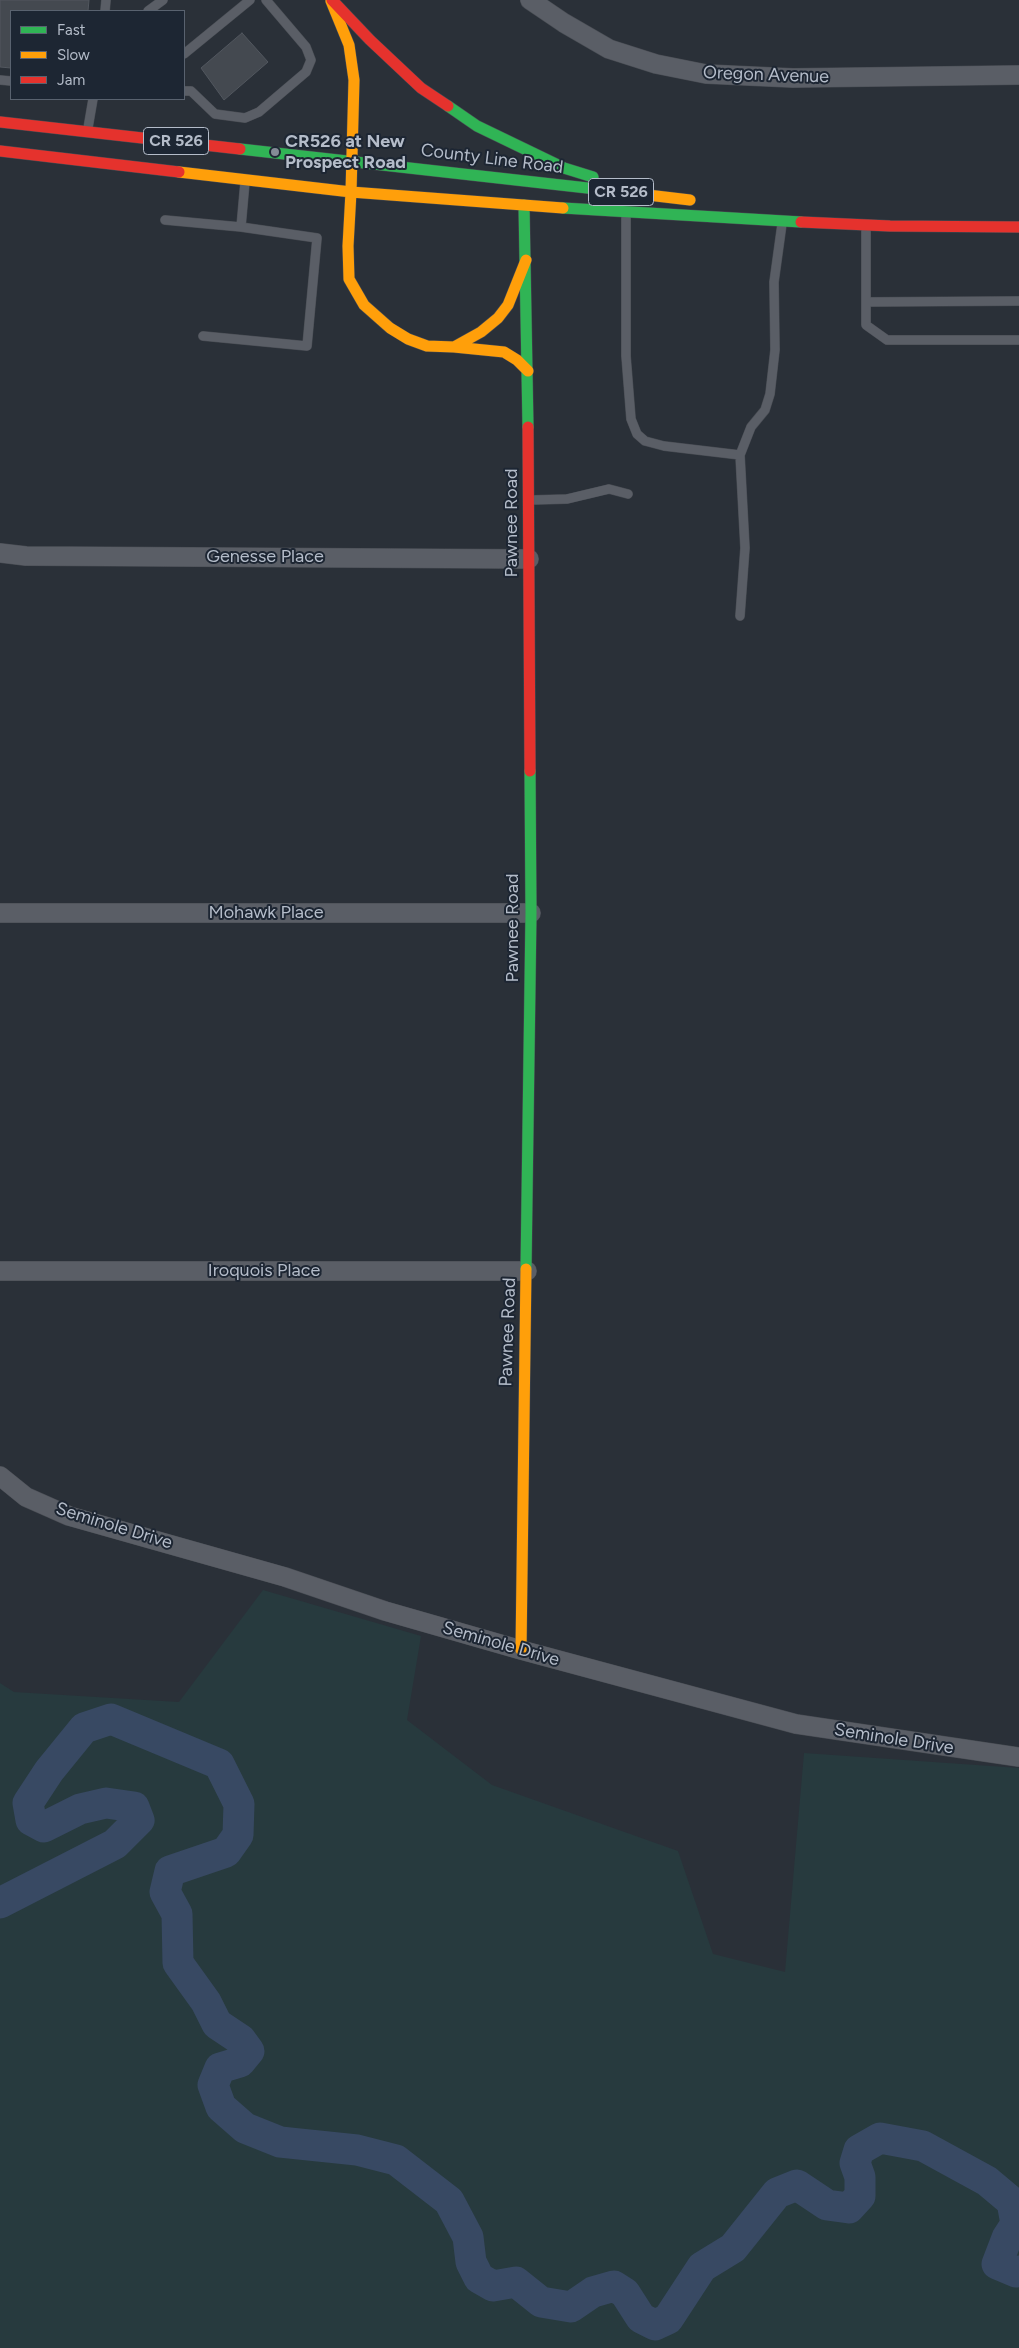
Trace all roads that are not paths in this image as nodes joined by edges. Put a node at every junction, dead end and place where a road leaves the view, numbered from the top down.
1 (163, 0) edge
2 (250, 0) edge
3 (266, 0) edge
4 (332, 0) edge
5 (530, 0) edge
6 (149, 10) edge
7 (185, 53) edge
8 (1019, 75) edge
9 (187, 91) edge
10 (93, 100) edge
11 (0, 122) edge
12 (88, 131) junction
13 (0, 151) edge
14 (353, 161) junction
15 (245, 179) junction
16 (351, 192) junction
17 (657, 196) junction
18 (705, 202) dead end
19 (524, 205) junction
20 (734, 206) dead end
21 (626, 213) junction
22 (164, 220) dead end
23 (782, 221) junction
24 (866, 225) junction
25 (890, 226) junction
26 (241, 227) junction
27 (1019, 227) edge
28 (526, 260) junction
29 (1019, 300) edge
30 (866, 302) junction
31 (203, 336) dead end
32 (1019, 340) edge
33 (454, 347) junction
34 (528, 371) junction
35 (740, 455) junction
36 (628, 494) dead end
37 (529, 500) junction
38 (0, 553) edge
39 (530, 558) junction
40 (740, 616) dead end
41 (0, 913) edge
42 (531, 914) junction
43 (0, 1271) edge
44 (527, 1272) junction
45 (0, 1476) edge
46 (521, 1650) junction
47 (1019, 1757) edge

1 - 6 lane
2 - 7 lane
3 - 9 lane
4 - 14 main road
4 - 17 main road
5 - 8 street, Oregon Avenue
10 - 12 lane
11 - 12 main road, County Line Road / CR 526
12 - 14 main road, County Line Road / CR 526
13 - 15 main road, CR 526
14 - 16 main road
14 - 17 main road, County Line Road / CR 526
15 - 16 main road, CR 526
15 - 26 lane
16 - 19 main road, CR 526
16 - 33 main road
17 - 18 main road, County Line Road / CR 526
19 - 21 main road, CR 526
19 - 28 main road, Pawnee Road
20 - 25 main road, CR 526
21 - 23 main road, CR 526
21 - 35 lane
22 - 26 lane
23 - 24 main road, CR 526
23 - 35 lane
24 - 25 main road, CR 526
24 - 30 lane
25 - 27 main road, CR 526
26 - 31 lane
28 - 33 main road
28 - 34 main road, Pawnee Road
29 - 30 lane
30 - 32 lane
33 - 34 main road
34 - 37 main road, Pawnee Road
35 - 40 lane
36 - 37 lane
37 - 39 main road, Pawnee Road
38 - 39 street, Genesse Place
39 - 42 main road, Pawnee Road
41 - 42 street, Mohawk Place
42 - 44 main road, Pawnee Road
43 - 44 street, Iroquois Place
44 - 46 main road, Pawnee Road
45 - 46 street, Seminole Drive
46 - 47 street, Seminole Drive

